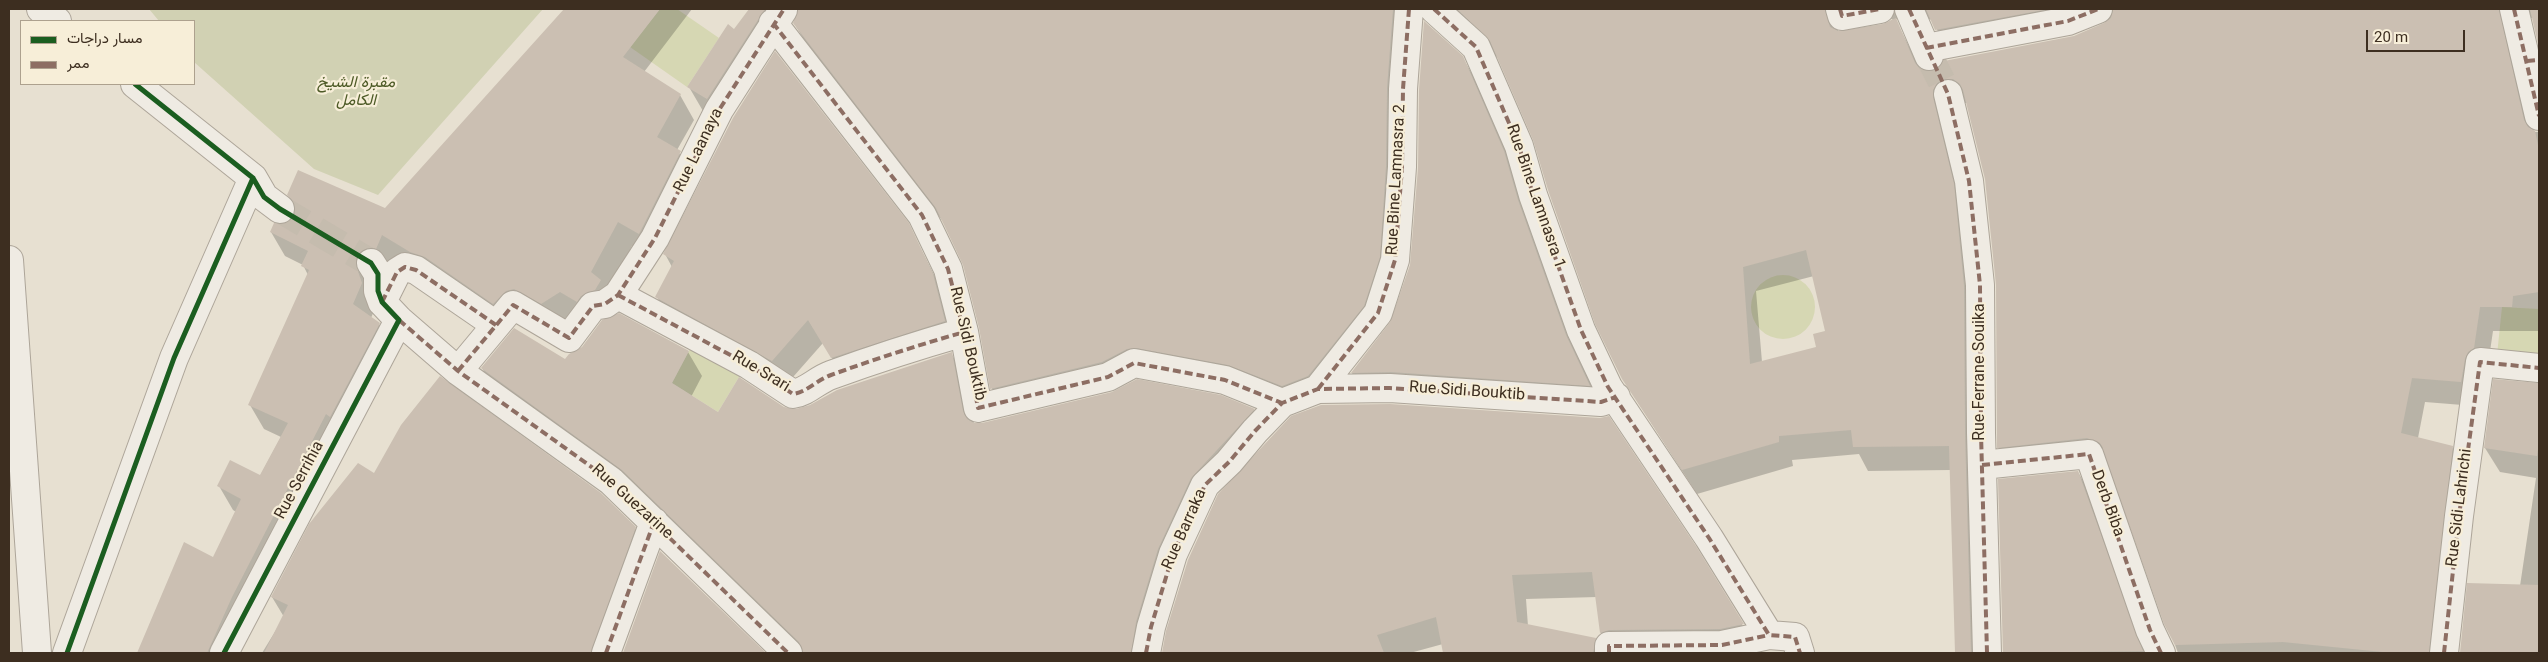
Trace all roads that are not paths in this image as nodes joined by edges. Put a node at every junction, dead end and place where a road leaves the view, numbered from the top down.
1 (41, 9) edge
2 (1409, 9) edge
3 (1434, 9) edge
4 (1840, 9) edge
5 (1880, 9) edge
6 (1909, 9) edge
7 (2098, 9) edge
8 (2514, 9) edge
9 (779, 16) edge
10 (56, 20) edge
11 (2533, 60) edge
12 (136, 85) edge
13 (1948, 94) tunnel mouth
14 (2539, 116) edge
15 (253, 178) junction
16 (280, 210) tunnel mouth
17 (9, 260) edge
18 (370, 263) tunnel mouth
19 (618, 295) junction
20 (391, 311) junction
21 (496, 325) junction
22 (964, 332) junction
23 (2539, 368) edge
24 (458, 371) junction
25 (1318, 389) junction
26 (1616, 397) junction
27 (1282, 403) junction
28 (1982, 465) junction
29 (654, 522) junction
30 (1769, 635) junction
31 (37, 653) edge
32 (67, 653) edge
33 (224, 653) edge
34 (606, 653) edge
35 (788, 653) edge
36 (1146, 653) edge
37 (1609, 653) edge
38 (1800, 653) edge
39 (1987, 653) edge
40 (2161, 653) edge
41 (2444, 653) edge

1 - 10 street
2 - 25 street, Rue Bine Lamnasra 2
3 - 26 street, Rue Bine Lamnasra 1
4 - 5 street
6 - 7 street
8 - 11 street
9 - 19 street, Rue Laanaya
9 - 22 street, Rue Sidi Bouktib
11 - 14 street
12 - 15 street
13 - 28 street, Rue Ferrane Souika
15 - 16 street
15 - 32 street
17 - 31 street
18 - 20 street
19 - 21 street
19 - 22 street, Rue Srari
20 - 21 street, Rue Serrihia
20 - 24 street, Rue Guezarine
20 - 33 street, Rue Serrihia
21 - 24 street
22 - 27 street, Rue Sidi Bouktib
23 - 41 street, Rue Sidi Lahrichi
24 - 29 street, Rue Guezarine
25 - 26 street, Rue Sidi Bouktib
25 - 27 street
26 - 30 street, Rue Bine Lamnasra 1
27 - 36 street, Rue Barraka
28 - 39 street, Rue Ferrane Souika
28 - 40 street, Derb Biba
29 - 34 street
29 - 35 street, Rue Guezarine
30 - 37 street
30 - 38 street

